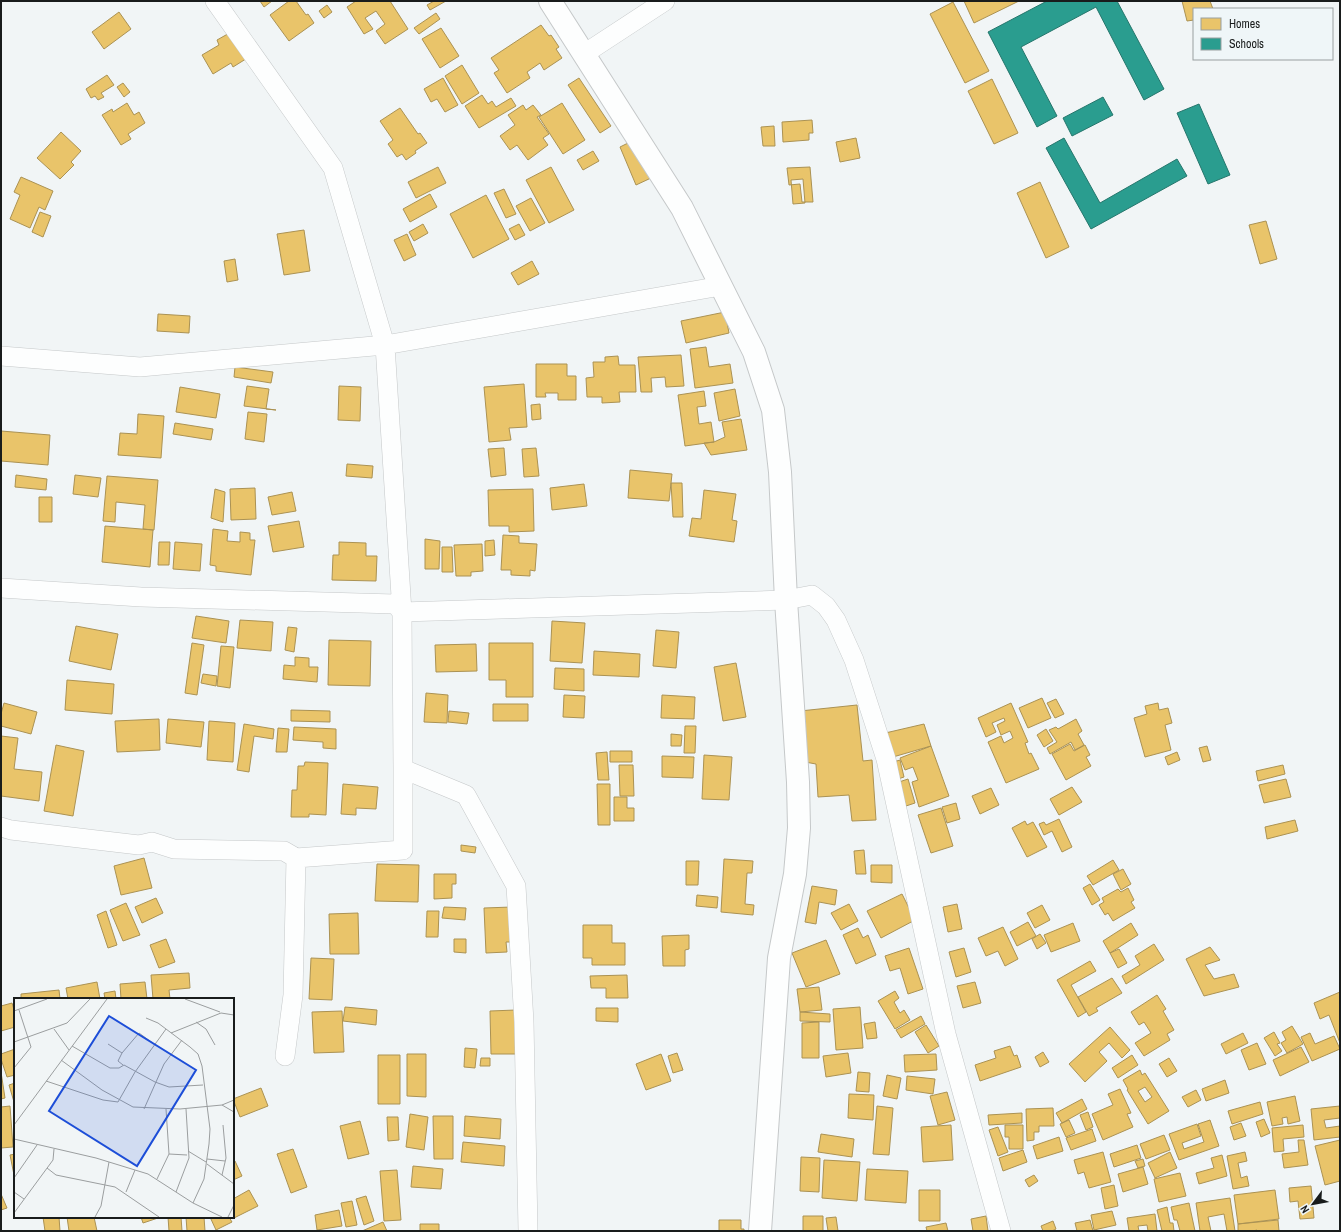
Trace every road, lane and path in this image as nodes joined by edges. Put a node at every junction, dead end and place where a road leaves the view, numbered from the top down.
1 (215, 1) edge
2 (550, 1) edge
3 (665, 1) edge
4 (584, 54) junction
5 (721, 286) junction
6 (385, 345) junction
7 (1, 356) edge
8 (1, 588) edge
9 (786, 600) junction
10 (402, 612) junction
11 (403, 769) junction
12 (1, 827) edge
13 (296, 858) junction
14 (285, 1056) dead end
15 (528, 1231) edge
16 (760, 1231) edge
17 (1001, 1231) edge

1 - 6 street
2 - 4 street
3 - 4 street
4 - 5 street
5 - 6 street
5 - 9 street
6 - 7 street
6 - 10 street
8 - 10 street
9 - 10 street
9 - 16 street
9 - 17 street
10 - 11 street
11 - 13 street
11 - 15 street
12 - 13 street
13 - 14 street

